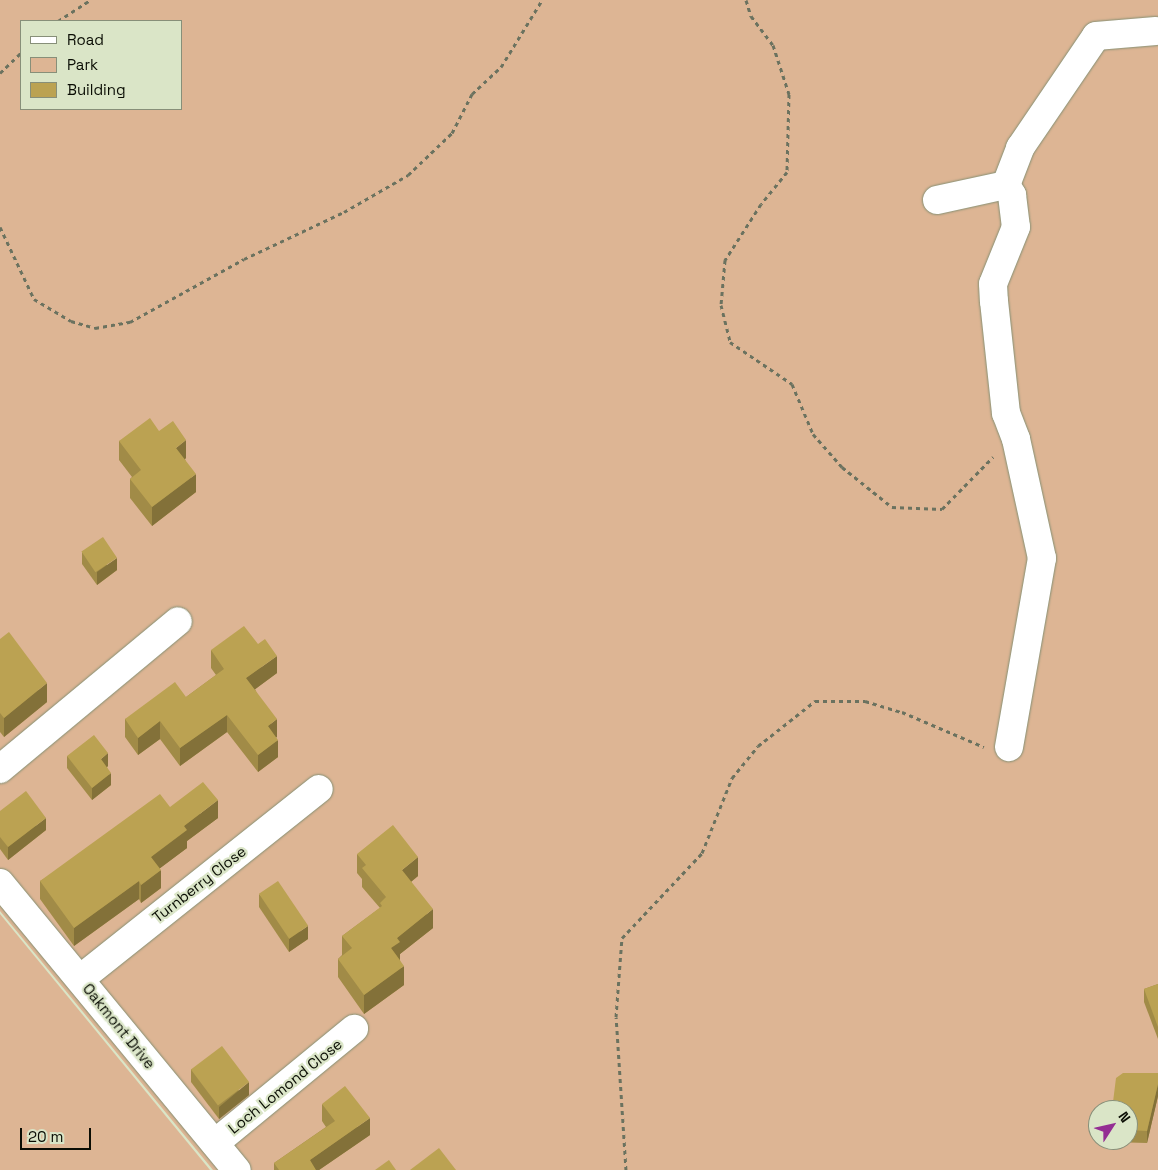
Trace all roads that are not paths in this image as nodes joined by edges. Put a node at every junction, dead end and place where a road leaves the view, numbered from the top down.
1 (1158, 32) edge
2 (1006, 185) junction
3 (938, 200) dead end
4 (178, 621) dead end
5 (1009, 747) road end
6 (0, 769) edge
7 (319, 789) dead end
8 (0, 883) edge
9 (80, 979) junction
10 (354, 1029) dead end
11 (216, 1144) junction
12 (237, 1170) edge

1 - 2 street
2 - 3 street
2 - 5 street
4 - 6 street
7 - 9 street, Turnberry Close
8 - 9 street, Oakmont Drive
9 - 11 street, Oakmont Drive
10 - 11 street, Loch Lomond Close
11 - 12 street, Oakmont Drive

